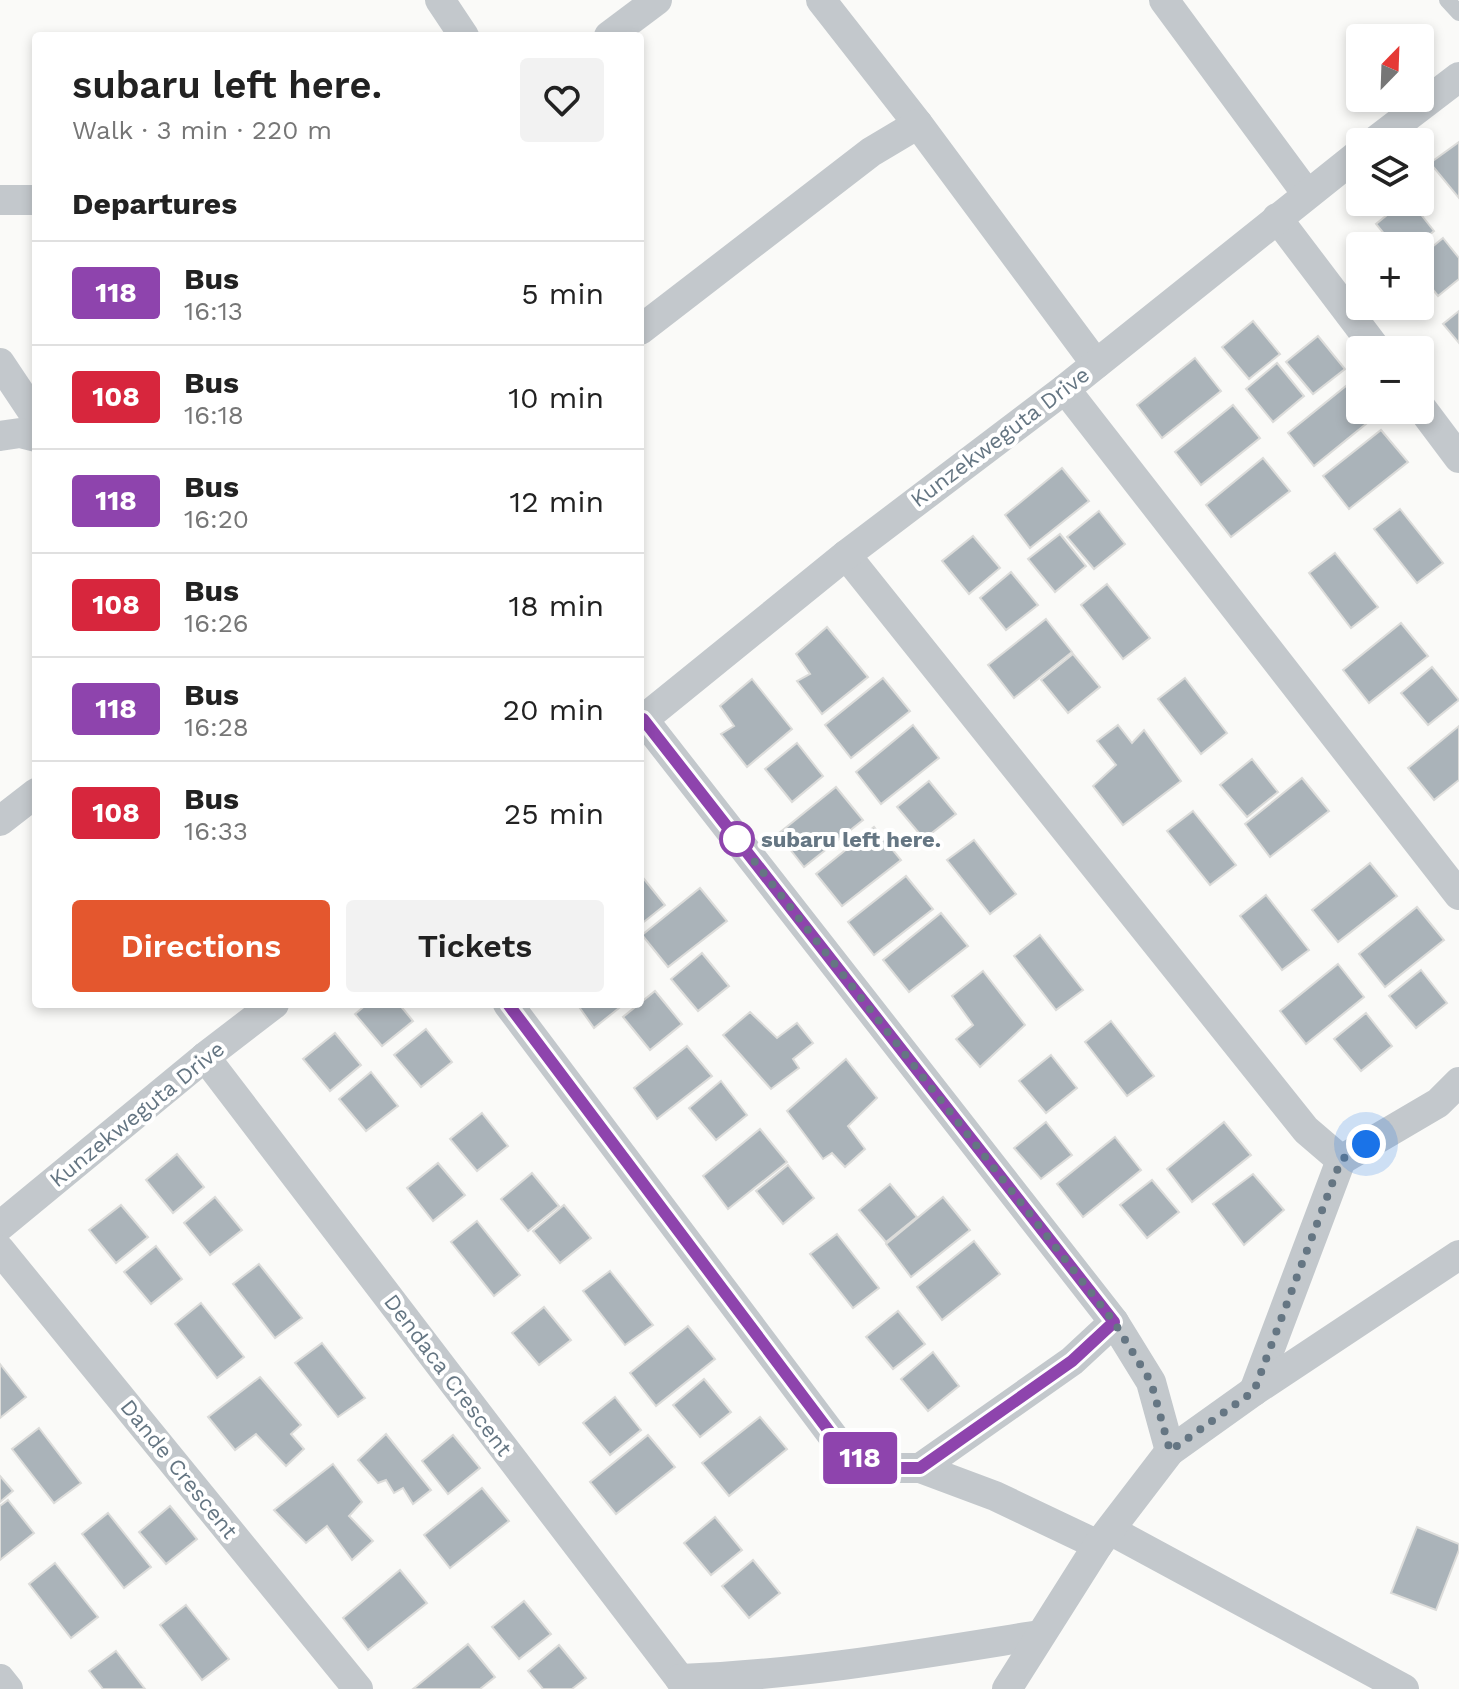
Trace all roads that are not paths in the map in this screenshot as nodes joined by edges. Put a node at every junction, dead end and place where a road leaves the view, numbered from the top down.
1 (440, 0) edge
2 (657, 0) edge
3 (821, 0) edge
4 (1164, 0) edge
5 (1447, 0) edge
6 (1459, 13) edge
7 (461, 32) edge
8 (614, 32) edge
9 (1459, 77) edge
10 (918, 124) junction
11 (1392, 128) edge
12 (1346, 164) edge
13 (1307, 194) junction
14 (0, 200) edge
15 (32, 200) edge
16 (1277, 218) junction
17 (644, 327) edge
18 (1366, 336) edge
19 (0, 363) edge
20 (1096, 364) junction
21 (1065, 389) junction
22 (32, 411) edge
23 (1434, 424) edge
24 (0, 436) edge
25 (32, 436) edge
26 (1459, 458) edge
27 (846, 555) junction
28 (644, 719) edge
29 (644, 724) edge
30 (32, 796) edge
31 (0, 821) edge
32 (1459, 895) edge
33 (269, 1008) edge
34 (511, 1008) edge
35 (205, 1057) junction
36 (1459, 1082) edge
37 (1341, 1160) junction
38 (0, 1226) edge
39 (0, 1250) edge
40 (1459, 1255) edge
41 (1114, 1322) junction
42 (1254, 1391) junction
43 (1170, 1451) junction
44 (920, 1468) junction
45 (1104, 1537) junction
46 (1039, 1635) junction
47 (0, 1679) edge
48 (680, 1686) edge
49 (8, 1689) edge
50 (358, 1689) edge
51 (1007, 1689) edge
52 (1404, 1689) edge

1 - 7 street
2 - 8 street
3 - 10 street
4 - 13 street
5 - 6 lane
9 - 11 street
10 - 17 street
10 - 20 street
12 - 13 street, Kunzekweguta Drive
13 - 16 street, Kunzekweguta Drive
14 - 15 street
16 - 18 street
16 - 20 street, Kunzekweguta Drive
19 - 22 street
20 - 21 street, Kunzekweguta Drive
21 - 27 street, Kunzekweguta Drive
21 - 32 street
23 - 26 street
24 - 25 street
27 - 28 street, Kunzekweguta Drive
27 - 37 street
29 - 41 street
30 - 31 street
33 - 35 street, Kunzekweguta Drive
34 - 44 street
35 - 38 street, Kunzekweguta Drive
35 - 48 street, Dendaca Crescent
36 - 37 street
37 - 42 street
39 - 50 street, Dande Crescent
40 - 42 street
41 - 43 street
41 - 44 street
42 - 43 street
43 - 45 street
44 - 45 street
45 - 46 street
45 - 52 street
46 - 48 street
46 - 51 street
47 - 49 street

